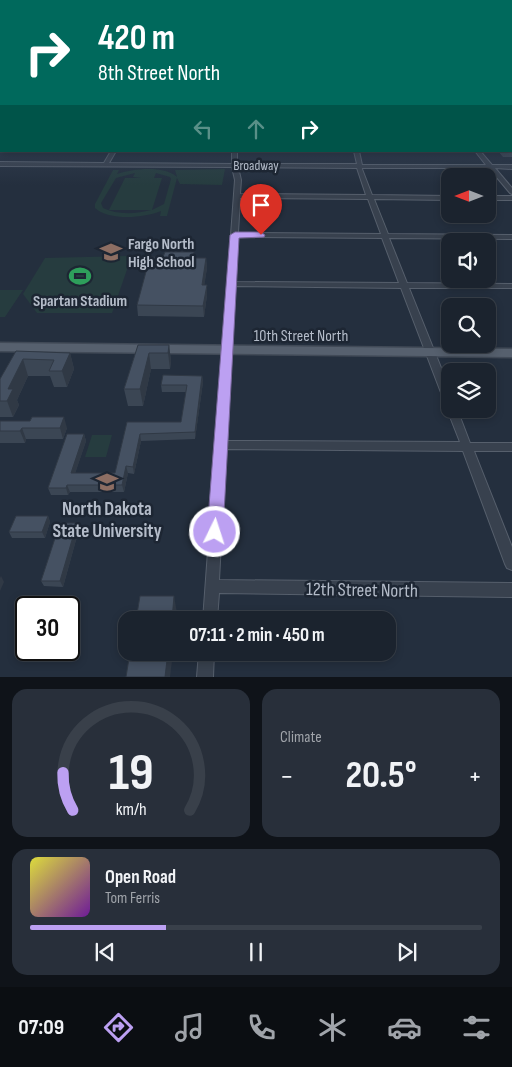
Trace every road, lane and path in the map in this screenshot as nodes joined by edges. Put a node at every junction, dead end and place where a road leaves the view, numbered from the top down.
1 (113, 152) edge
2 (235, 152) edge
3 (356, 152) edge
4 (478, 152) edge
5 (0, 164) edge
6 (106, 164) junction
7 (235, 165) junction
8 (360, 166) junction
9 (490, 167) junction
10 (512, 167) edge
11 (512, 192) edge
12 (237, 196) junction
13 (370, 197) junction
14 (441, 198) edge
15 (496, 198) edge
16 (512, 198) edge
17 (235, 235) junction
18 (385, 236) junction
19 (512, 237) edge
20 (231, 284) junction
21 (404, 285) junction
22 (512, 286) edge
23 (0, 347) edge
24 (226, 351) junction
25 (430, 352) junction
26 (512, 352) edge
27 (441, 380) edge
28 (456, 418) edge
29 (221, 445) junction
30 (467, 447) junction
31 (512, 447) edge
32 (512, 564) edge
33 (212, 586) junction
34 (512, 590) edge
35 (211, 611) edge
36 (206, 661) edge
37 (205, 677) edge

1 - 6 street
2 - 7 street
3 - 8 street
4 - 9 street
5 - 6 street, Broadway
6 - 7 street, Broadway
7 - 8 street, Broadway
7 - 12 street
8 - 9 street, Broadway
8 - 13 street
9 - 10 street, Broadway
9 - 11 street
12 - 13 street
12 - 17 street
13 - 14 street
13 - 18 street
15 - 16 street
17 - 18 street
17 - 20 street
18 - 19 street
18 - 21 street
20 - 21 street
20 - 24 street
21 - 22 street
21 - 25 street
23 - 24 main road, 10th Street North
24 - 25 main road, 10th Street North
24 - 29 street
25 - 26 main road, 10th Street North
25 - 27 street
28 - 30 street
29 - 30 street
29 - 33 street
30 - 31 street
30 - 32 street
33 - 34 street, 12th Street North
33 - 35 street
36 - 37 street

